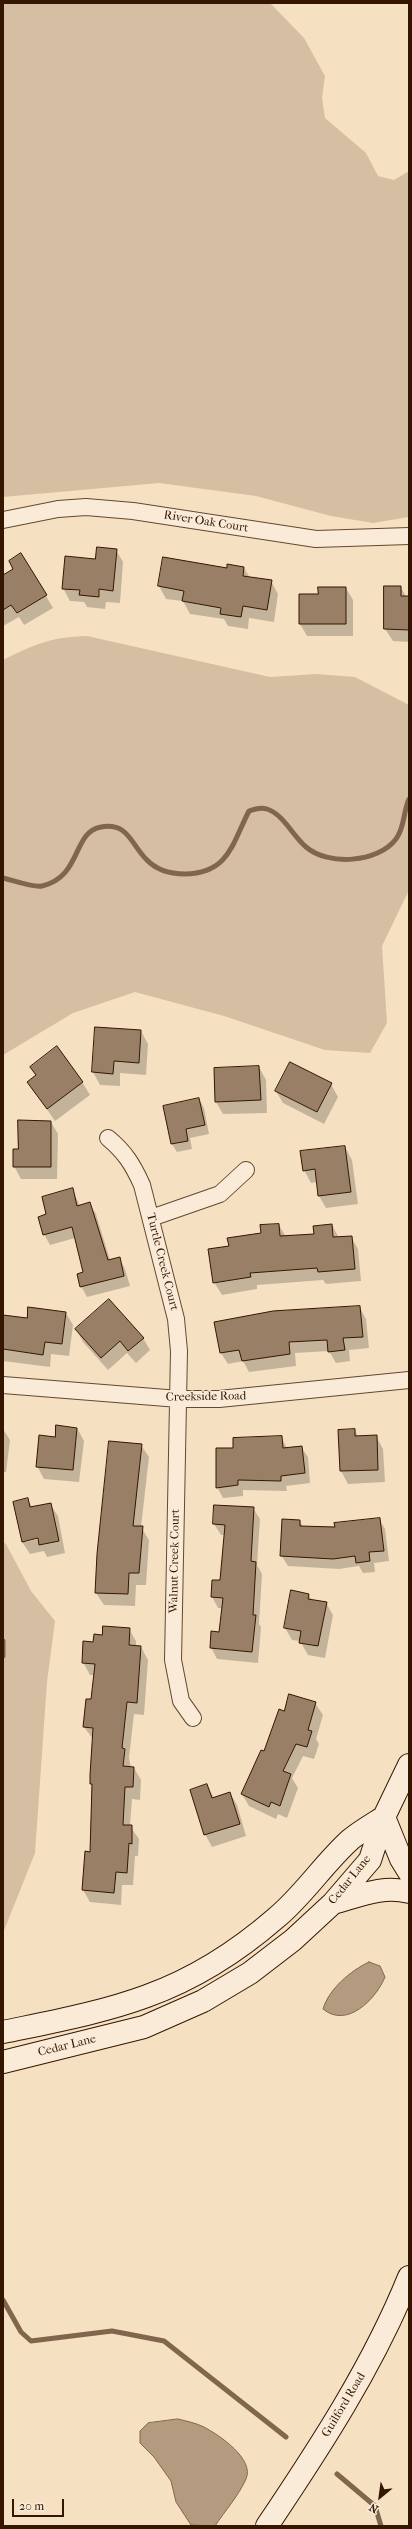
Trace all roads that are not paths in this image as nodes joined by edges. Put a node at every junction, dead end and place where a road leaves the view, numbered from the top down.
1 (3, 520) edge
2 (409, 536) edge
3 (108, 1138) dead end
4 (246, 1170) dead end
5 (152, 1218) junction
6 (409, 1380) edge
7 (3, 1385) edge
8 (179, 1399) junction
9 (193, 1718) dead end
10 (409, 1765) edge
11 (384, 1817) junction
12 (409, 1836) edge
13 (409, 1872) edge
14 (409, 1892) edge
15 (333, 1903) junction
16 (3, 2032) edge
17 (3, 2062) edge
18 (409, 2277) edge
19 (266, 2526) edge

1 - 2 street, River Oak Court
3 - 5 street, Turtle Creek Court
4 - 5 street
5 - 8 street, Turtle Creek Court
6 - 8 street, Creekside Road
7 - 8 street, Creekside Road
8 - 9 street, Walnut Creek Court
10 - 11 main road
11 - 12 main road
11 - 13 main road
11 - 15 main road, Cedar Lane
11 - 16 main road, Cedar Lane
14 - 15 main road
15 - 17 main road, Cedar Lane
18 - 19 main road, Guilford Road

